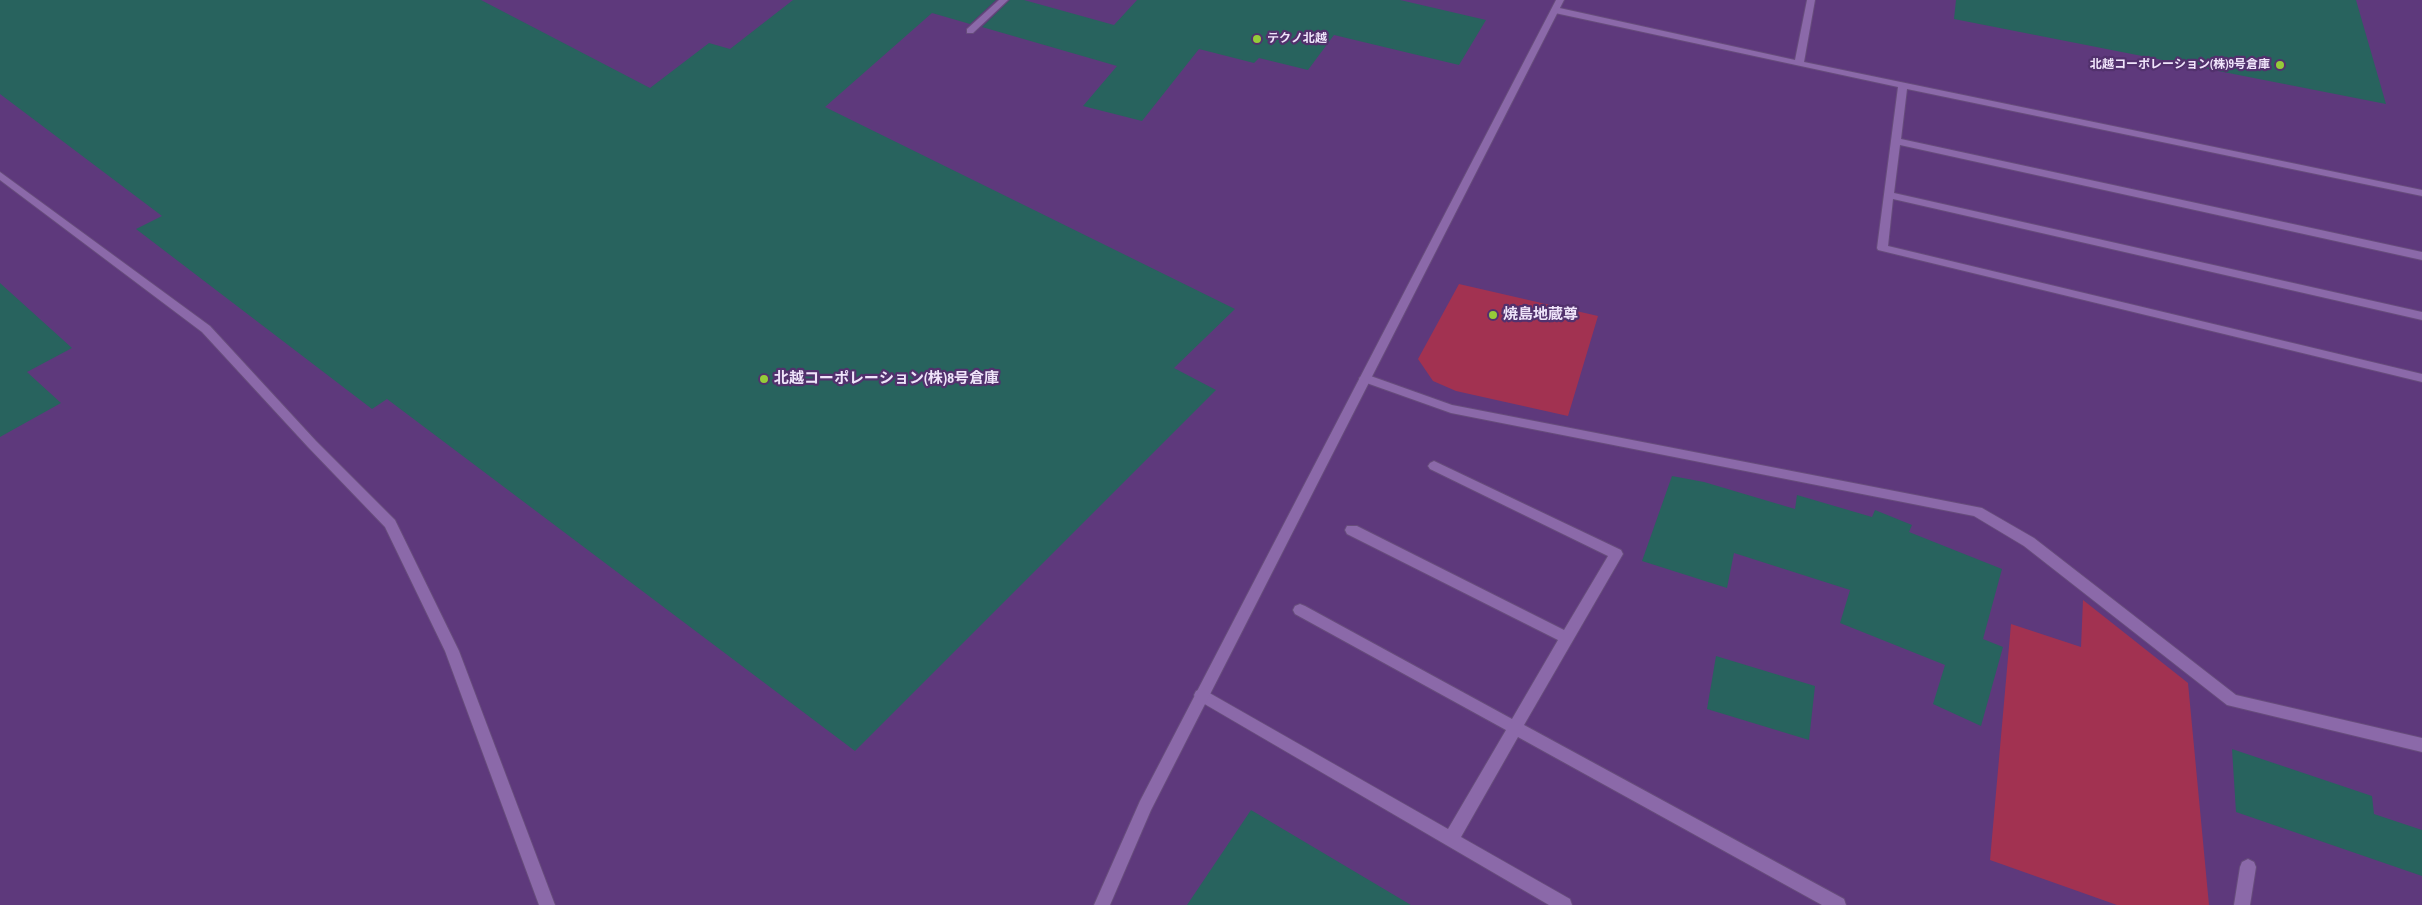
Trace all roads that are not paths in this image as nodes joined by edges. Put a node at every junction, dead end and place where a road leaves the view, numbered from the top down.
1 (1004, 0) edge
2 (1812, 0) edge
3 (1557, 5) edge
4 (970, 31) dead end
5 (1799, 64) junction
6 (1903, 85) junction
7 (1896, 141) junction
8 (0, 174) edge
9 (2422, 193) edge
10 (1889, 195) junction
11 (2422, 256) edge
12 (2422, 316) edge
13 (1365, 378) junction
14 (2422, 378) edge
15 (1434, 466) dead end
16 (1352, 530) dead end
17 (1300, 610) dead end
18 (1567, 638) junction
19 (1201, 695) junction
20 (1515, 729) junction
21 (2422, 745) edge
22 (1450, 840) junction
23 (2248, 867) dead end
24 (547, 905) edge
25 (1102, 905) edge
26 (1564, 905) edge
27 (1838, 905) edge
28 (2242, 905) edge

1 - 4 street
2 - 5 street
3 - 5 street
3 - 13 street
5 - 6 street
6 - 7 street
6 - 9 street
7 - 10 street
7 - 11 street
8 - 24 street
10 - 12 street
10 - 14 street
13 - 19 street
13 - 21 street
15 - 18 street
16 - 18 street
17 - 20 street
18 - 20 street
19 - 22 street
19 - 25 street
20 - 22 street
20 - 27 street
22 - 26 street
23 - 28 street

